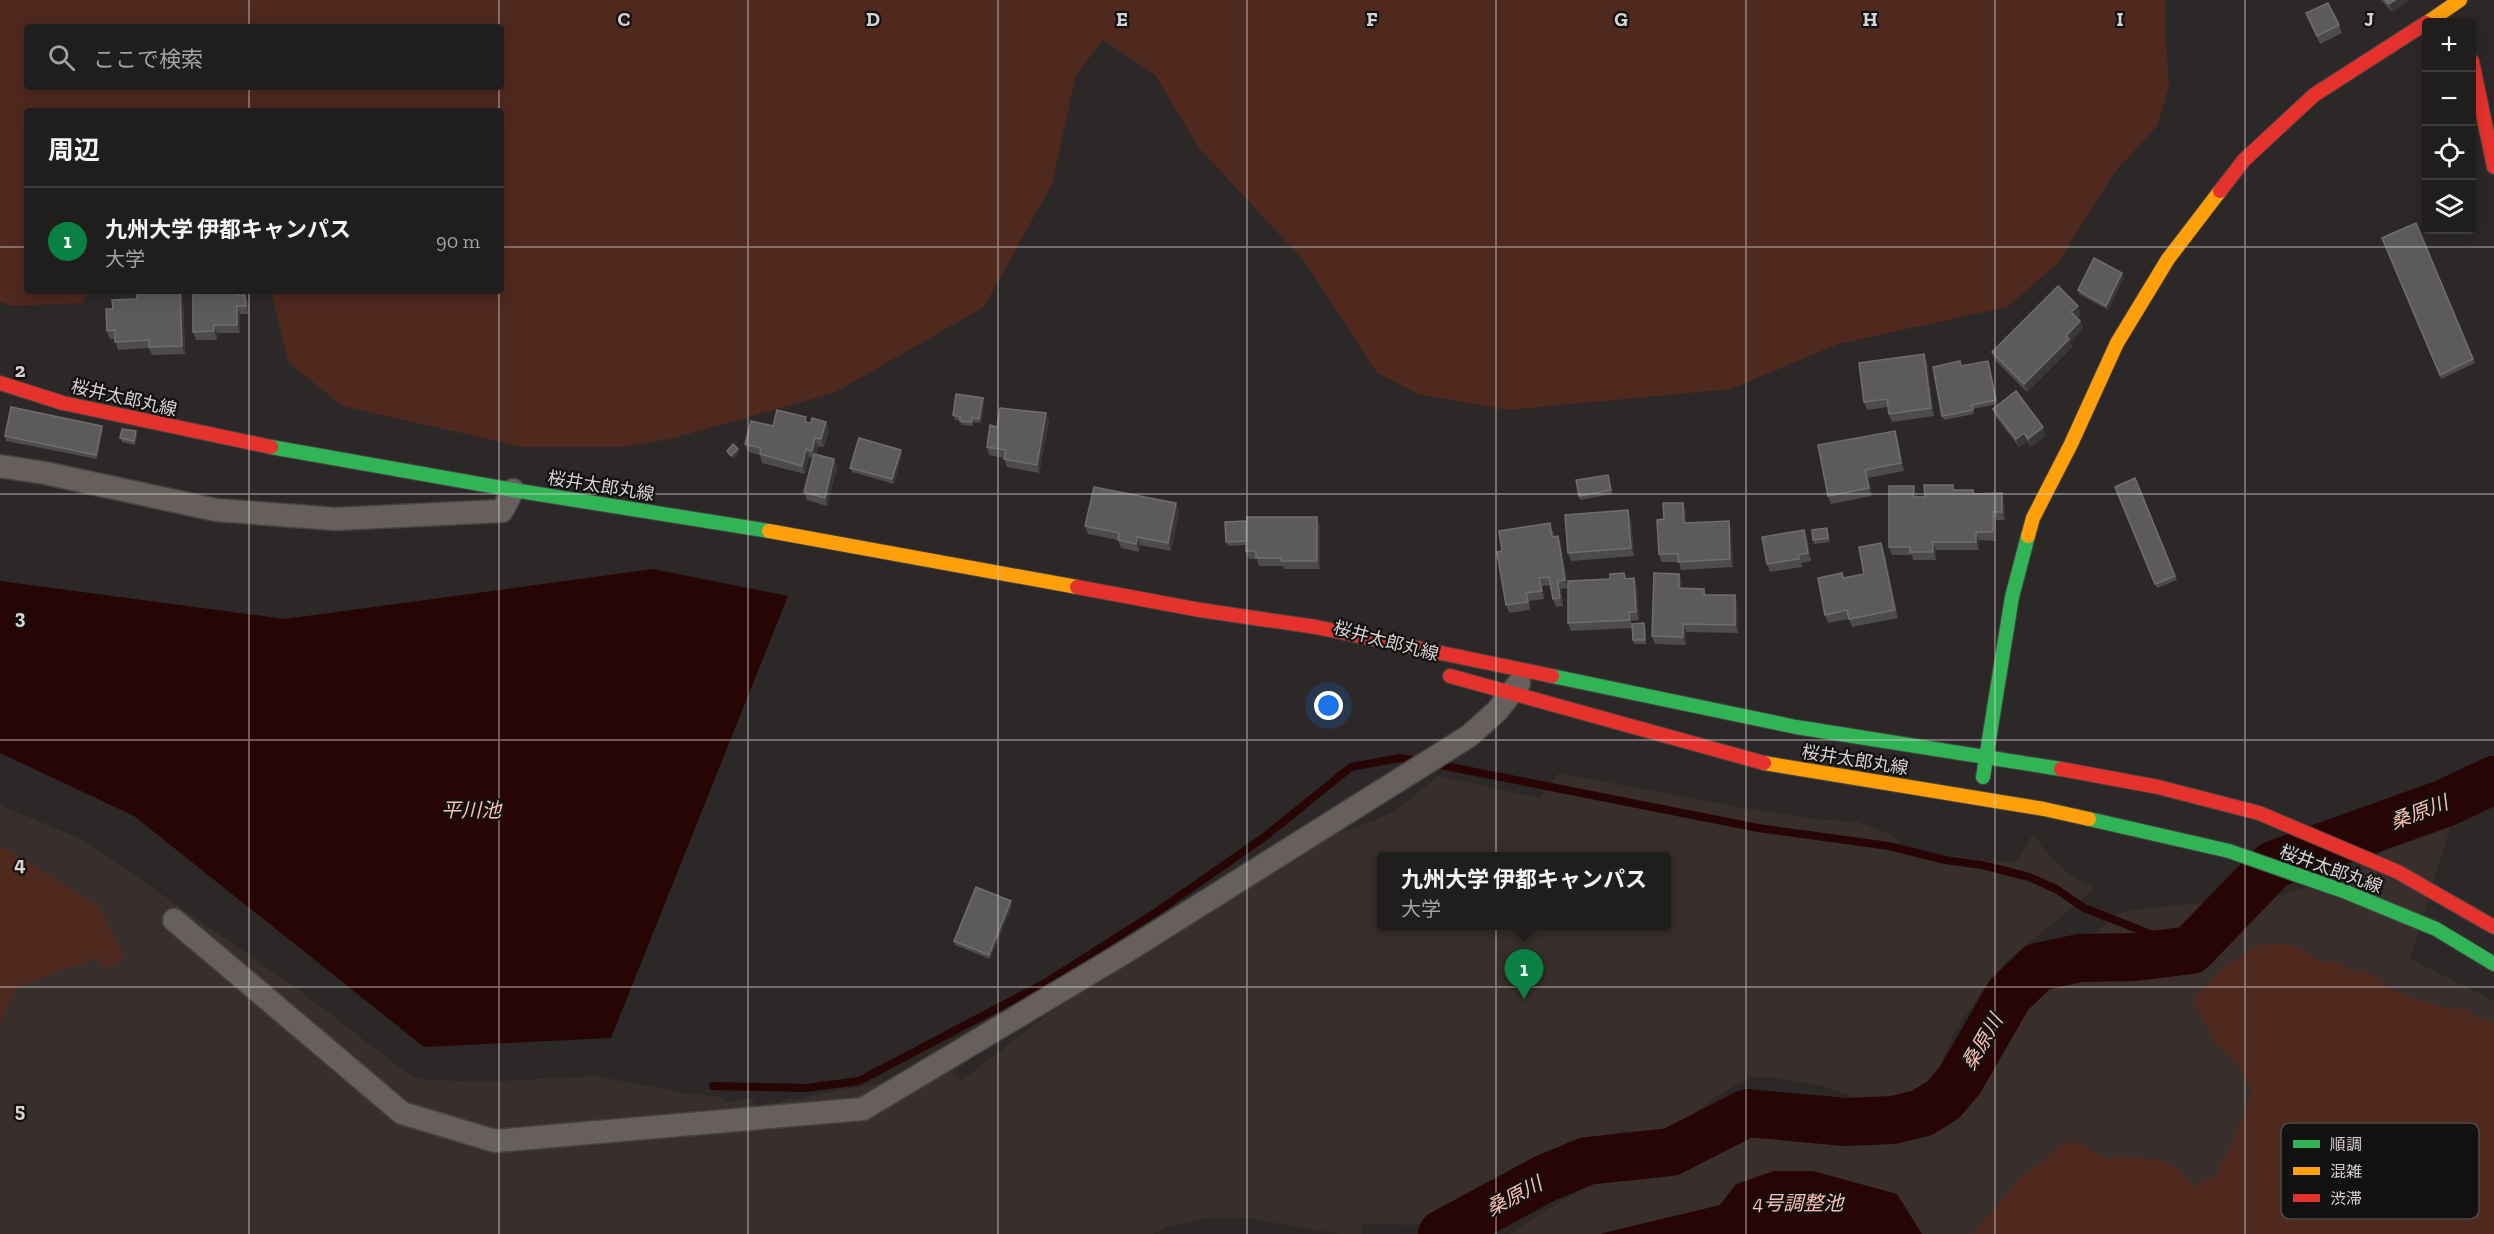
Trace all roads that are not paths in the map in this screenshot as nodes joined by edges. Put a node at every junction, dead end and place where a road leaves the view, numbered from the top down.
1 (2460, 3) edge
2 (2435, 18) edge
3 (2422, 26) edge
4 (2474, 72) edge
5 (2494, 167) edge
6 (0, 383) edge
7 (0, 466) edge
8 (513, 490) junction
9 (1200, 610) junction
10 (1324, 643) dead end
11 (1526, 672) junction
12 (1440, 674) dead end
13 (1512, 693) junction
14 (1986, 756) junction
15 (1980, 798) junction
16 (174, 920) dead end
17 (2494, 927) edge
18 (2494, 964) edge

1 - 2 main road
3 - 14 main road
4 - 5 main road
6 - 8 main road, 桜井太郎丸線
7 - 8 street
8 - 9 main road, 桜井太郎丸線
9 - 10 main road, 桜井太郎丸線
9 - 11 main road, 桜井太郎丸線
11 - 13 street
11 - 14 main road, 桜井太郎丸線
12 - 13 main road, 桜井太郎丸線
13 - 15 main road, 桜井太郎丸線
13 - 16 street
14 - 15 main road
14 - 17 main road, 桜井太郎丸線
15 - 18 main road, 桜井太郎丸線

